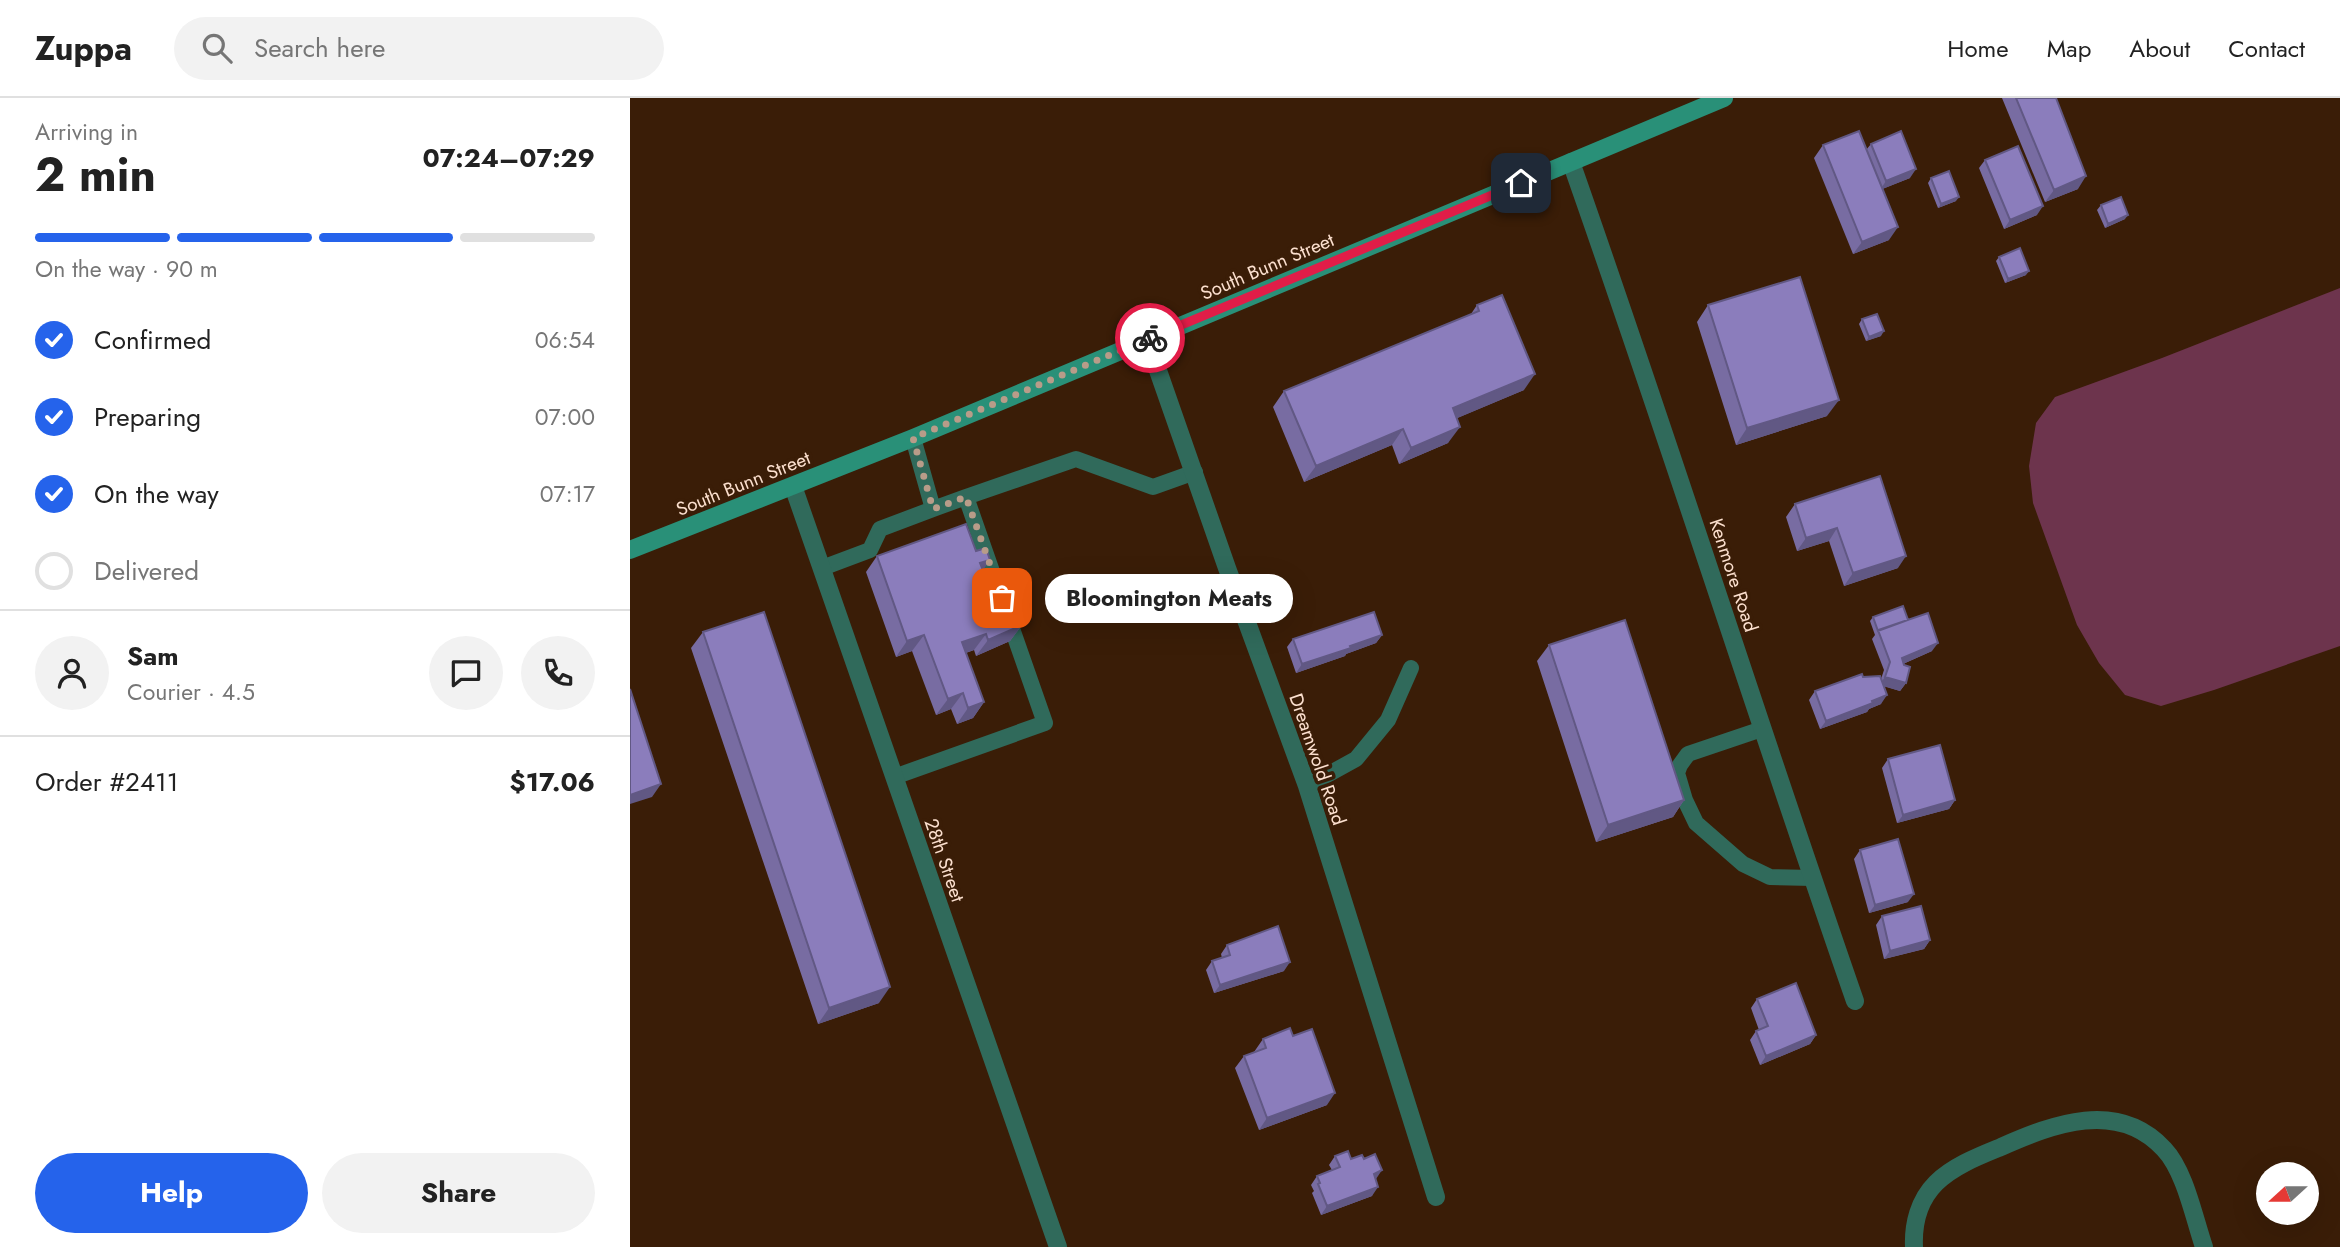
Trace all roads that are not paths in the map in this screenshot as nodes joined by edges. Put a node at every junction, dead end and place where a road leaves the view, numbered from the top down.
1 (1724, 98) edge
2 (1571, 162) junction
3 (1147, 339) junction
4 (913, 438) junction
5 (1195, 472) junction
6 (793, 486) junction
7 (966, 497) junction
8 (933, 509) junction
9 (630, 550) edge
10 (822, 568) junction
11 (1411, 668) dead end
12 (1762, 729) junction
13 (894, 777) junction
14 (1307, 786) junction
15 (1813, 878) junction
16 (1855, 1001) dead end
17 (1436, 1198) dead end
18 (1058, 1247) edge
19 (1914, 1247) edge
20 (2204, 1247) edge

1 - 2 street, South Bunn Street
2 - 3 street, South Bunn Street
2 - 12 street, Kenmore Road
3 - 4 street, South Bunn Street
3 - 5 street, Dreamwold Road
4 - 6 street, South Bunn Street
4 - 8 lane
5 - 7 lane
5 - 14 street, Dreamwold Road
6 - 9 street, South Bunn Street
6 - 10 street, 28th Street
7 - 8 lane
7 - 13 lane
8 - 10 lane
10 - 13 street, 28th Street
11 - 14 lane
12 - 15 street, Kenmore Road
12 - 15 lane
13 - 18 street, 28th Street
14 - 17 street, Dreamwold Road
15 - 16 street, Kenmore Road
19 - 20 street

